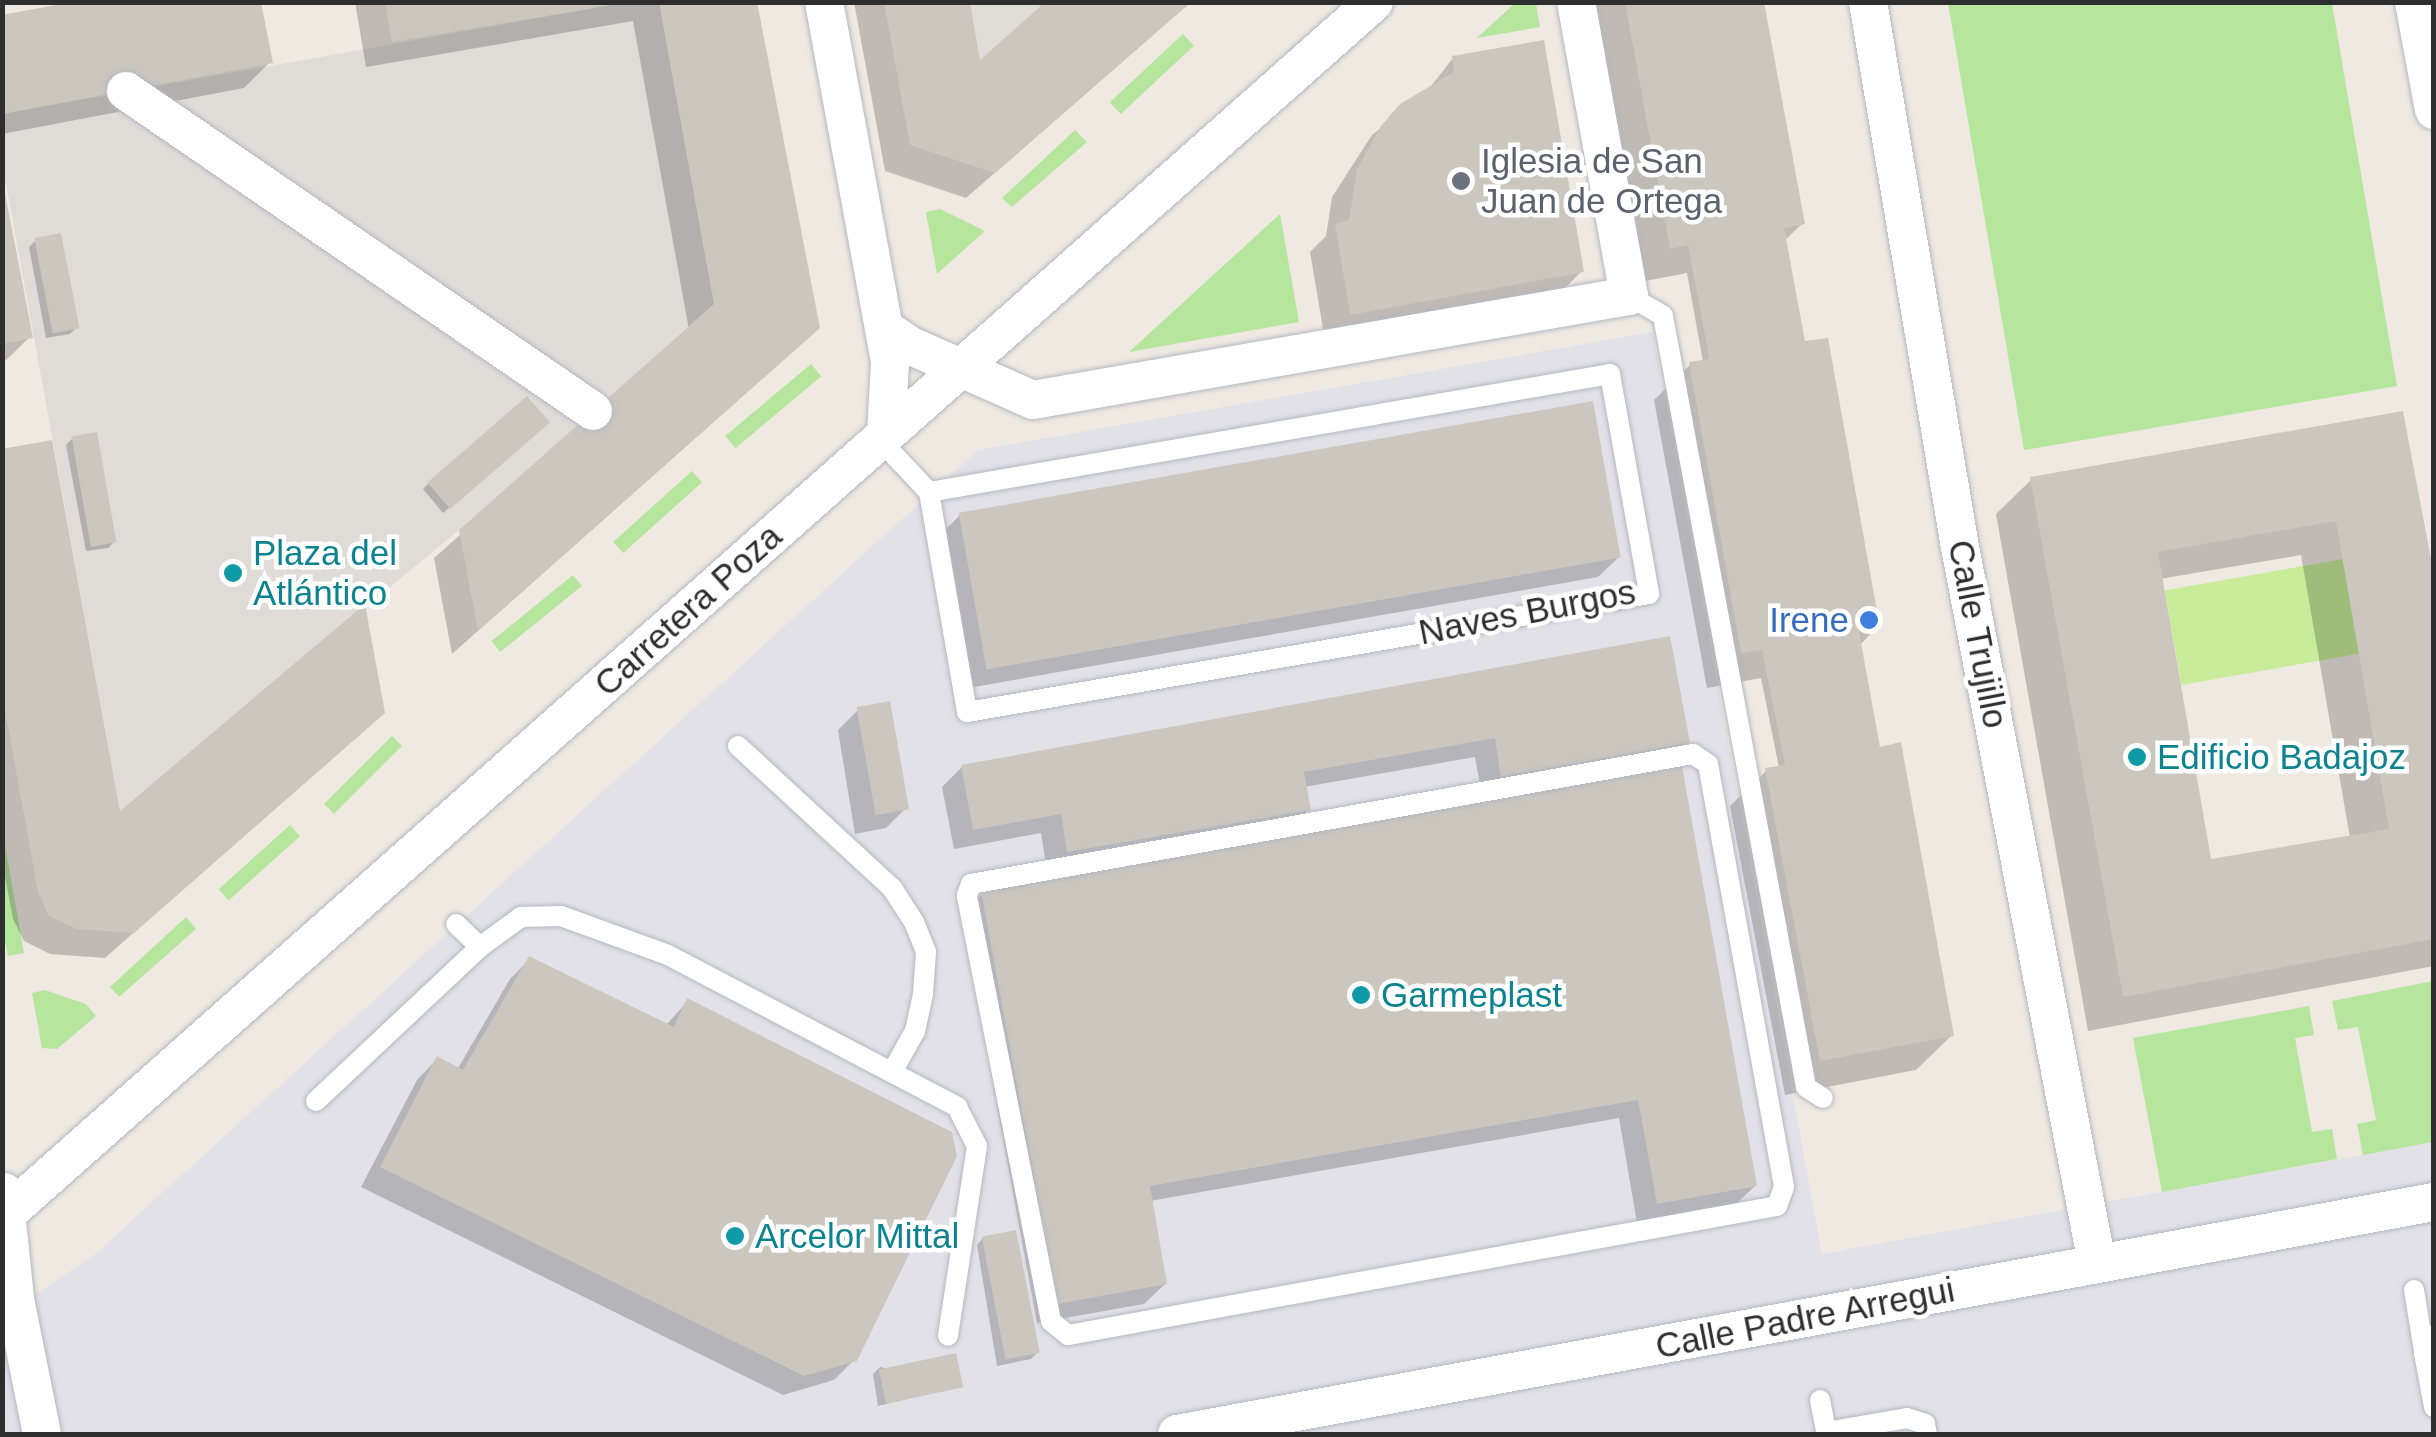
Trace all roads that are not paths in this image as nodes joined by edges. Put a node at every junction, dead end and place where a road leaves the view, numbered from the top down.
1 (824, 2) edge
2 (1374, 2) edge
3 (1576, 2) edge
4 (1868, 2) edge
5 (2414, 2) edge
6 (126, 91) dead end
7 (2434, 110) edge
8 (1629, 296) junction
9 (884, 328) junction
10 (959, 368) junction
11 (594, 411) dead end
12 (882, 436) junction
13 (928, 492) junction
14 (738, 746) dead end
15 (456, 924) dead end
16 (480, 946) junction
17 (892, 1072) junction
18 (1823, 1098) dead end
19 (316, 1101) dead end
20 (2434, 1202) edge
21 (4, 1205) edge
22 (1778, 1206) joint
23 (2097, 1264) junction
24 (2414, 1290) dead end
25 (948, 1336) dead end
26 (2429, 1344) edge
27 (1820, 1400) dead end
28 (2434, 1407) edge
29 (1820, 1433) edge
30 (42, 1434) edge
31 (1177, 1434) edge
32 (1928, 1434) edge

1 - 9 street
2 - 10 street, Carretera Poza
3 - 8 street
4 - 23 street, Calle Trujillo
5 - 7 street
6 - 11 street
8 - 10 street
8 - 18 lane
9 - 10 street
9 - 12 street
10 - 12 street, Carretera Poza
12 - 13 lane
12 - 21 street, Carretera Poza
13 - 13 lane, Naves Burgos
14 - 17 lane
15 - 16 lane
16 - 17 lane
16 - 19 lane
17 - 25 lane
20 - 23 street, Calle Padre Arregui
21 - 30 street
22 - 22 lane
23 - 31 street, Calle Padre Arregui
24 - 26 lane
26 - 28 lane
27 - 29 lane
29 - 32 lane

